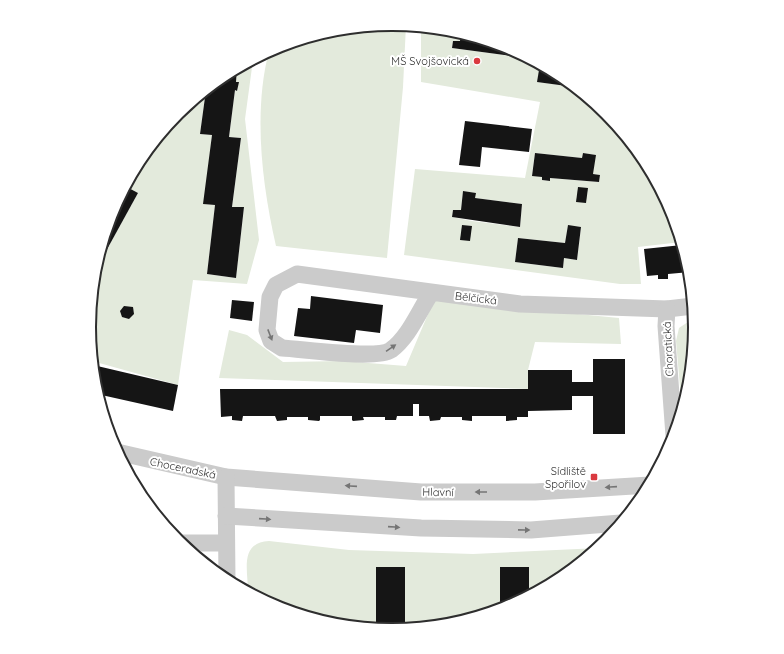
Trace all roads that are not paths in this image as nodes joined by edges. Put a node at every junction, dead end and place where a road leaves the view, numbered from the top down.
1 (431, 293) junction
2 (687, 307) edge
3 (667, 309) junction
4 (673, 420) edge
5 (125, 454) edge
6 (226, 477) junction
7 (641, 486) edge
8 (226, 516) junction
9 (613, 524) edge
10 (190, 543) edge
11 (226, 543) junction
12 (227, 572) edge

1 -> 1 street, Bělčická
1 - 3 street, Bělčická
2 - 3 street, Bělčická
3 - 4 street, Choratická
5 - 6 street, Choceradská
7 -> 6 street, Hlavní
6 - 8 street
8 -> 9 street
8 - 11 street
10 - 11 street
11 - 12 street

